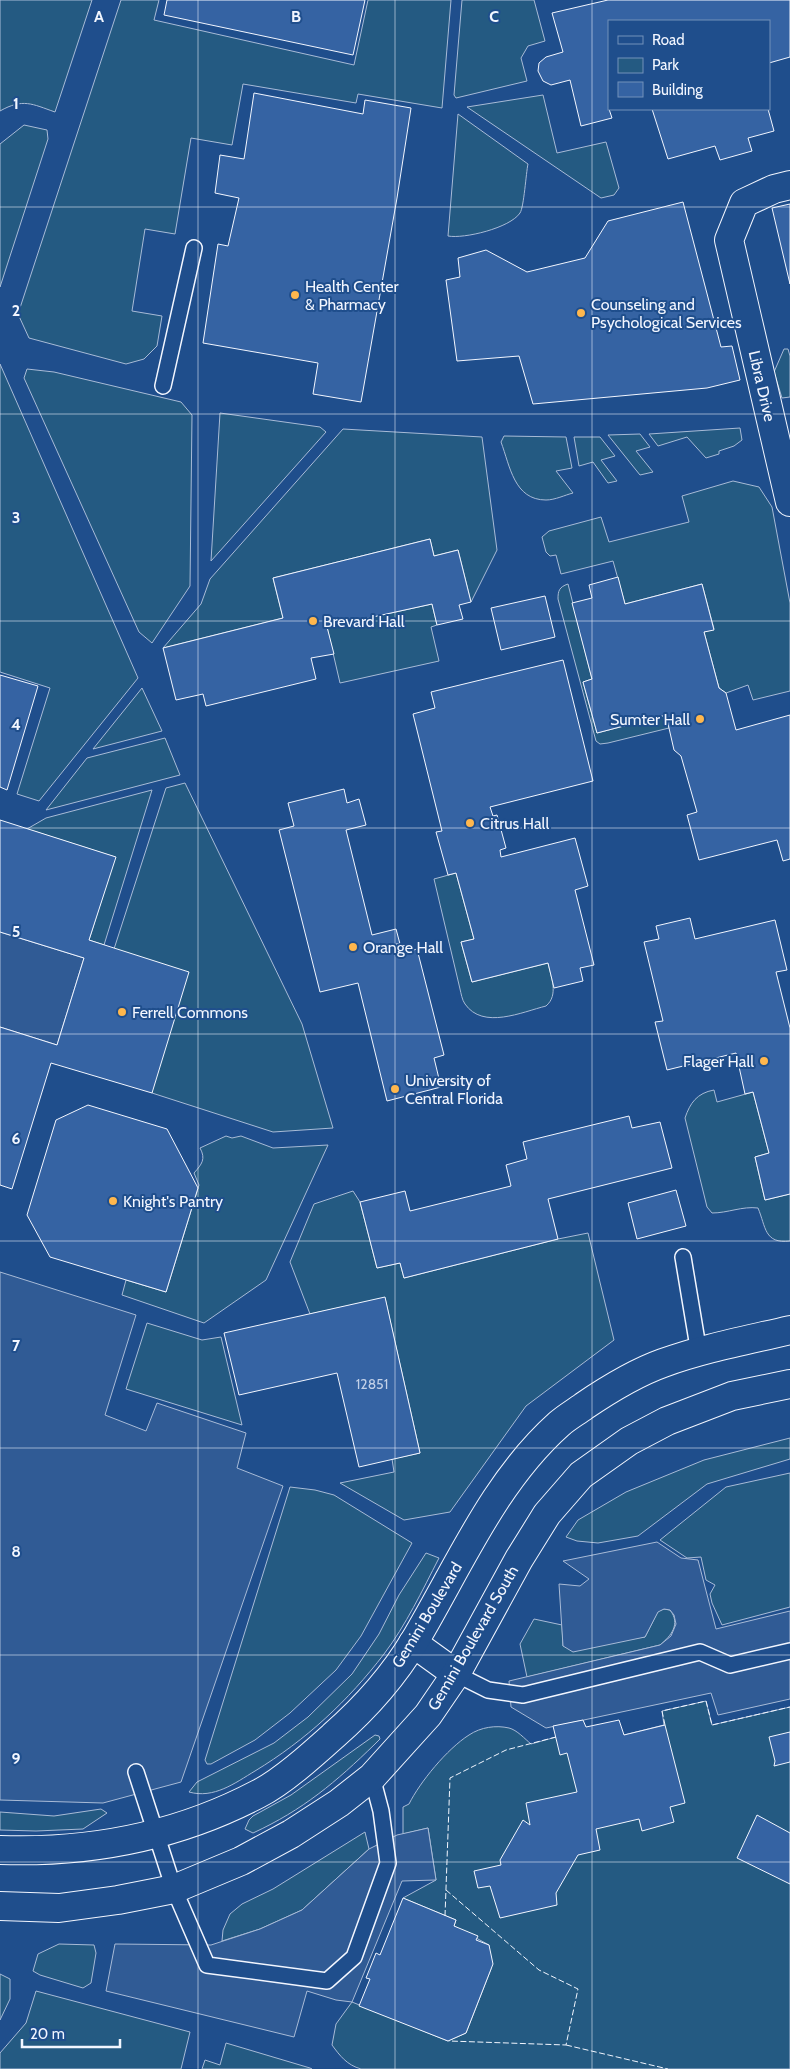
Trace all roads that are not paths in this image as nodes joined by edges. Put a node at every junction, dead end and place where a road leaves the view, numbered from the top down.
1 (790, 185) edge
2 (194, 248) dead end
3 (163, 386) dead end
4 (790, 502) edge
5 (683, 1257) dead end
6 (790, 1330) edge
7 (699, 1353) junction
8 (790, 1384) edge
9 (413, 1643) junction
10 (790, 1651) edge
11 (456, 1674) junction
12 (136, 1772) dead end
13 (372, 1776) junction
14 (157, 1834) junction
15 (0, 1850) edge
16 (174, 1888) junction
17 (0, 1906) edge

1 - 4 street, Libra Drive
2 - 3 lane
5 - 7 lane
6 - 7 street, Gemini Boulevard
7 - 9 street, Gemini Boulevard
8 - 11 street, Gemini Boulevard South
9 - 11 street
9 - 14 street, Gemini Boulevard
10 - 11 lane
11 - 13 street, Gemini Boulevard South
12 - 14 lane
13 - 16 street, Gemini Boulevard South
13 - 16 lane
14 - 15 street, Gemini Boulevard
14 - 16 lane
16 - 17 street, Gemini Boulevard South

